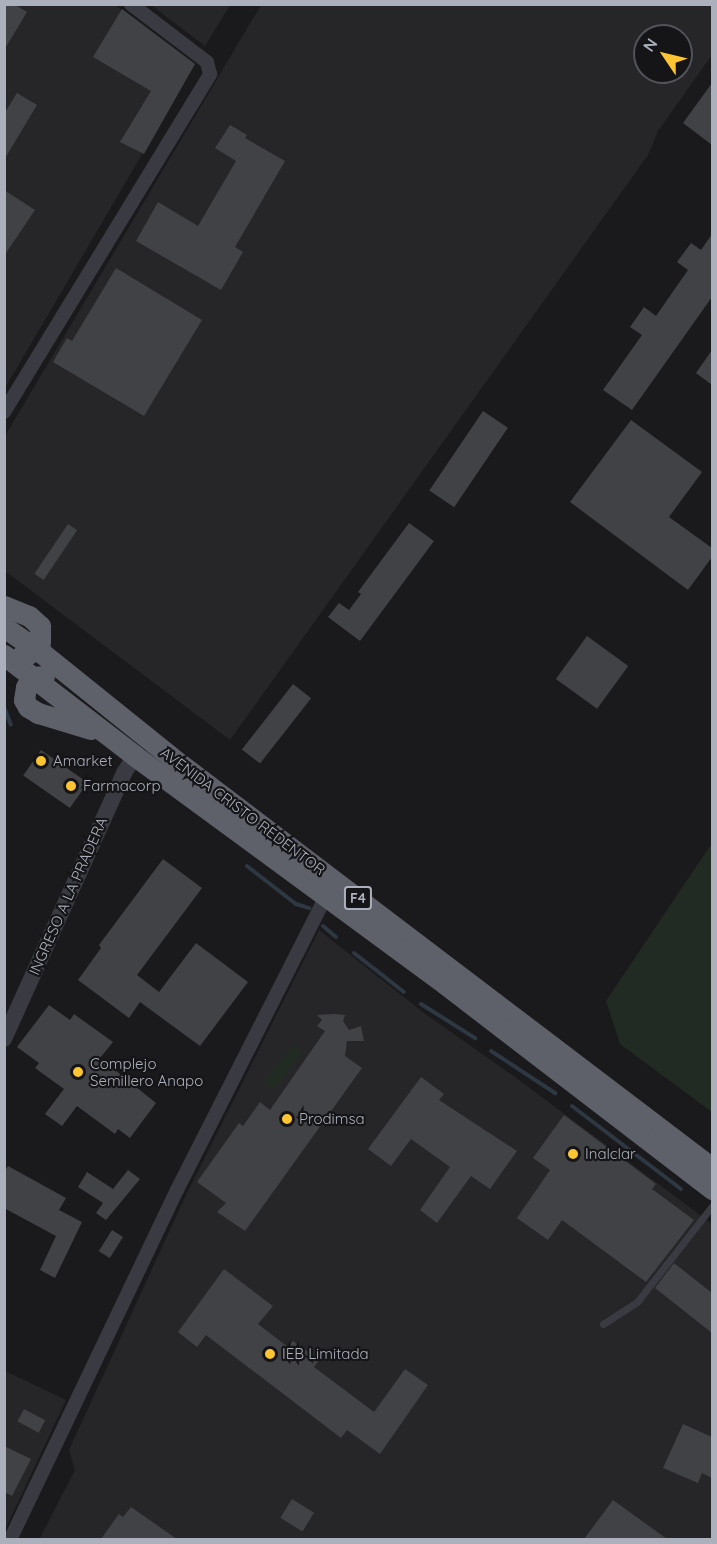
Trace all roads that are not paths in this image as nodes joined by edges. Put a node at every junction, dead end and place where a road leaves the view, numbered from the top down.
1 (131, 4) edge
2 (4, 412) edge
3 (4, 606) edge
4 (4, 627) edge
5 (4, 644) edge
6 (33, 649) junction
7 (4, 655) edge
8 (33, 677) junction
9 (135, 756) junction
10 (171, 757) junction
11 (326, 896) junction
12 (6, 1032) edge
13 (712, 1168) edge
14 (712, 1189) edge
15 (712, 1206) edge
16 (603, 1324) dead end
17 (10, 1539) edge

1 - 2 street
3 - 6 highway
4 - 6 highway, AVENIDA CRISTO REDENTOR / F4
5 - 6 highway
6 - 10 highway, AVENIDA CRISTO REDENTOR / F4
7 - 8 highway
8 - 9 highway, AVENIDA CRISTO REDENTOR / F4
8 - 10 highway
9 - 11 highway, AVENIDA CRISTO REDENTOR / F4
9 - 12 street, INGRESO A LA PRADERA
10 - 13 highway, AVENIDA CRISTO REDENTOR / F4
11 - 14 highway, AVENIDA CRISTO REDENTOR / F4
11 - 17 street
15 - 16 lane

